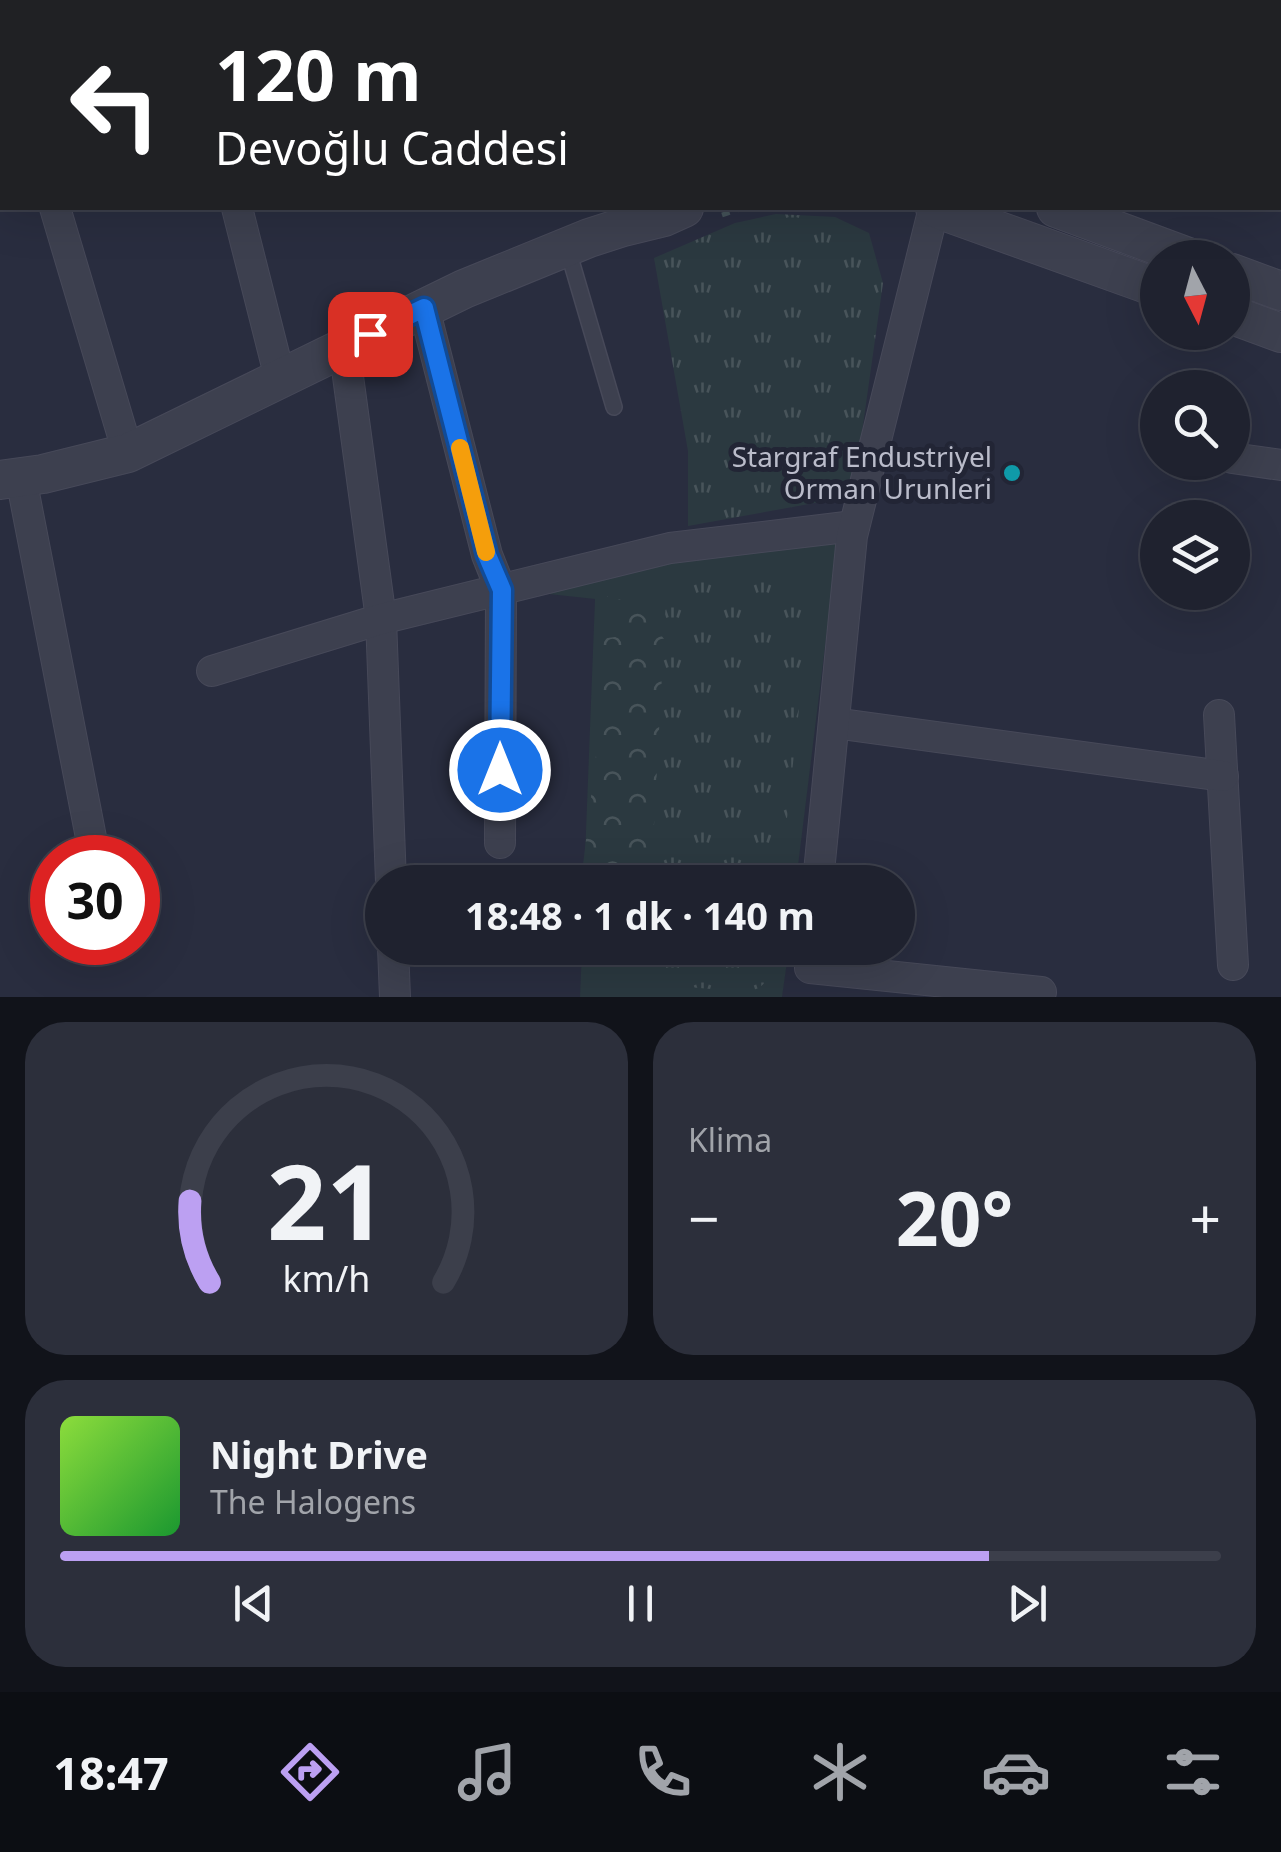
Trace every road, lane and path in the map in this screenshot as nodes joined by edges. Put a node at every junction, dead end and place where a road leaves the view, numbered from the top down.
1 (56, 210) edge
2 (238, 210) edge
3 (680, 210) edge
4 (737, 210) edge
5 (933, 210) edge
6 (940, 210) edge
7 (1061, 210) edge
8 (722, 215) dead end
9 (635, 217) edge
10 (1142, 240) edge
11 (567, 247) junction
12 (1250, 280) edge
13 (1140, 282) edge
14 (1281, 291) edge
15 (424, 308) junction
16 (1250, 322) edge
17 (1281, 333) edge
18 (344, 346) junction
19 (280, 378) junction
20 (614, 407) dead end
21 (128, 453) junction
22 (1250, 461) edge
23 (1281, 466) edge
24 (10, 479) edge
25 (854, 526) junction
26 (502, 590) junction
27 (380, 619) junction
28 (212, 671) dead end
29 (1220, 715) dead end
30 (834, 723) junction
31 (1223, 776) junction
32 (90, 835) edge
33 (500, 843) dead end
34 (390, 865) edge
35 (820, 865) edge
36 (394, 965) edge
37 (1232, 965) dead end
38 (810, 971) edge
39 (1040, 992) dead end
40 (395, 997) edge

1 - 21 street
2 - 19 street
3 - 9 street
4 - 8 path
5 - 25 street
6 - 13 street
7 - 10 street
9 - 11 street
11 - 15 street
11 - 20 lane
12 - 14 street
15 - 18 street
15 - 26 street
16 - 17 street
18 - 19 street
18 - 27 street
19 - 21 street
21 - 24 street
22 - 23 street
24 - 32 street
25 - 26 street
25 - 30 street
26 - 27 street
26 - 33 street
27 - 28 street
27 - 34 street
29 - 31 street
30 - 31 street
30 - 35 street
31 - 37 street
36 - 40 street
38 - 39 street

